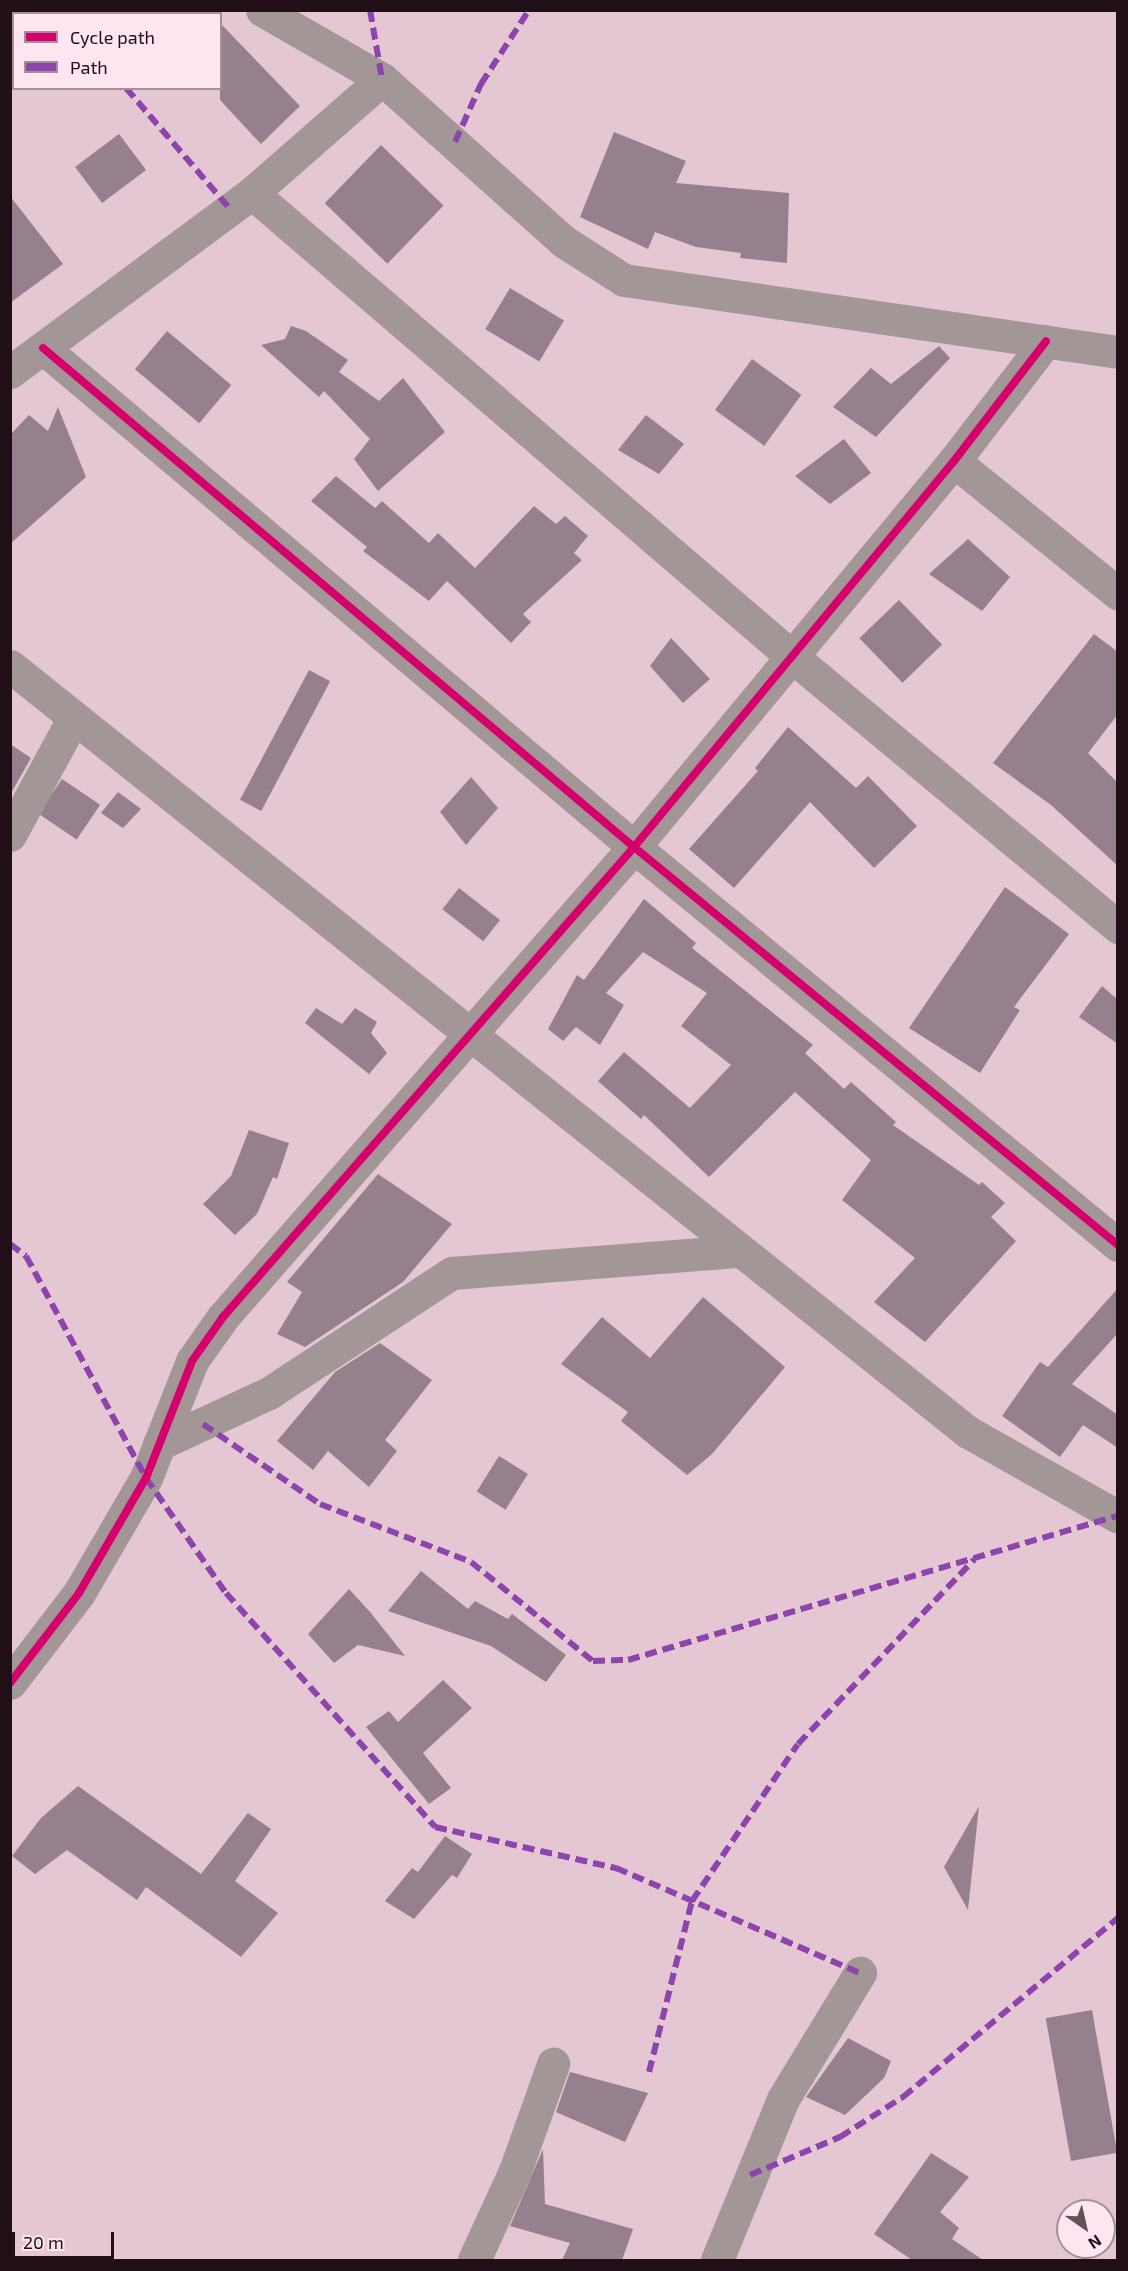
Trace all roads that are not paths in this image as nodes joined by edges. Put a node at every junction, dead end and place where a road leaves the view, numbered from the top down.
1 (262, 10) edge
2 (382, 79) junction
3 (252, 193) junction
4 (1046, 341) junction
5 (43, 348) junction
6 (1118, 352) edge
7 (10, 372) edge
8 (954, 461) junction
9 (1118, 594) edge
10 (789, 654) junction
11 (10, 666) edge
12 (74, 717) junction
13 (10, 835) edge
14 (634, 847) junction
15 (1118, 927) edge
16 (467, 1034) junction
17 (1118, 1245) edge
18 (740, 1251) junction
19 (159, 1444) junction
20 (1118, 1516) edge
21 (10, 1683) edge
22 (860, 1973) dead end
23 (553, 2064) dead end
24 (474, 2260) edge
25 (717, 2260) edge

1 - 2 street
2 - 3 street
2 - 4 street
3 - 5 street
3 - 10 street
4 - 6 street
4 - 8 street
5 - 7 street
5 - 14 street
8 - 9 street
8 - 10 street
10 - 14 street
10 - 15 street
11 - 12 street
12 - 13 street
12 - 16 street
14 - 16 street
14 - 17 street
16 - 18 street
16 - 19 street
18 - 19 street
18 - 20 street
19 - 21 street
22 - 25 street
23 - 24 street

